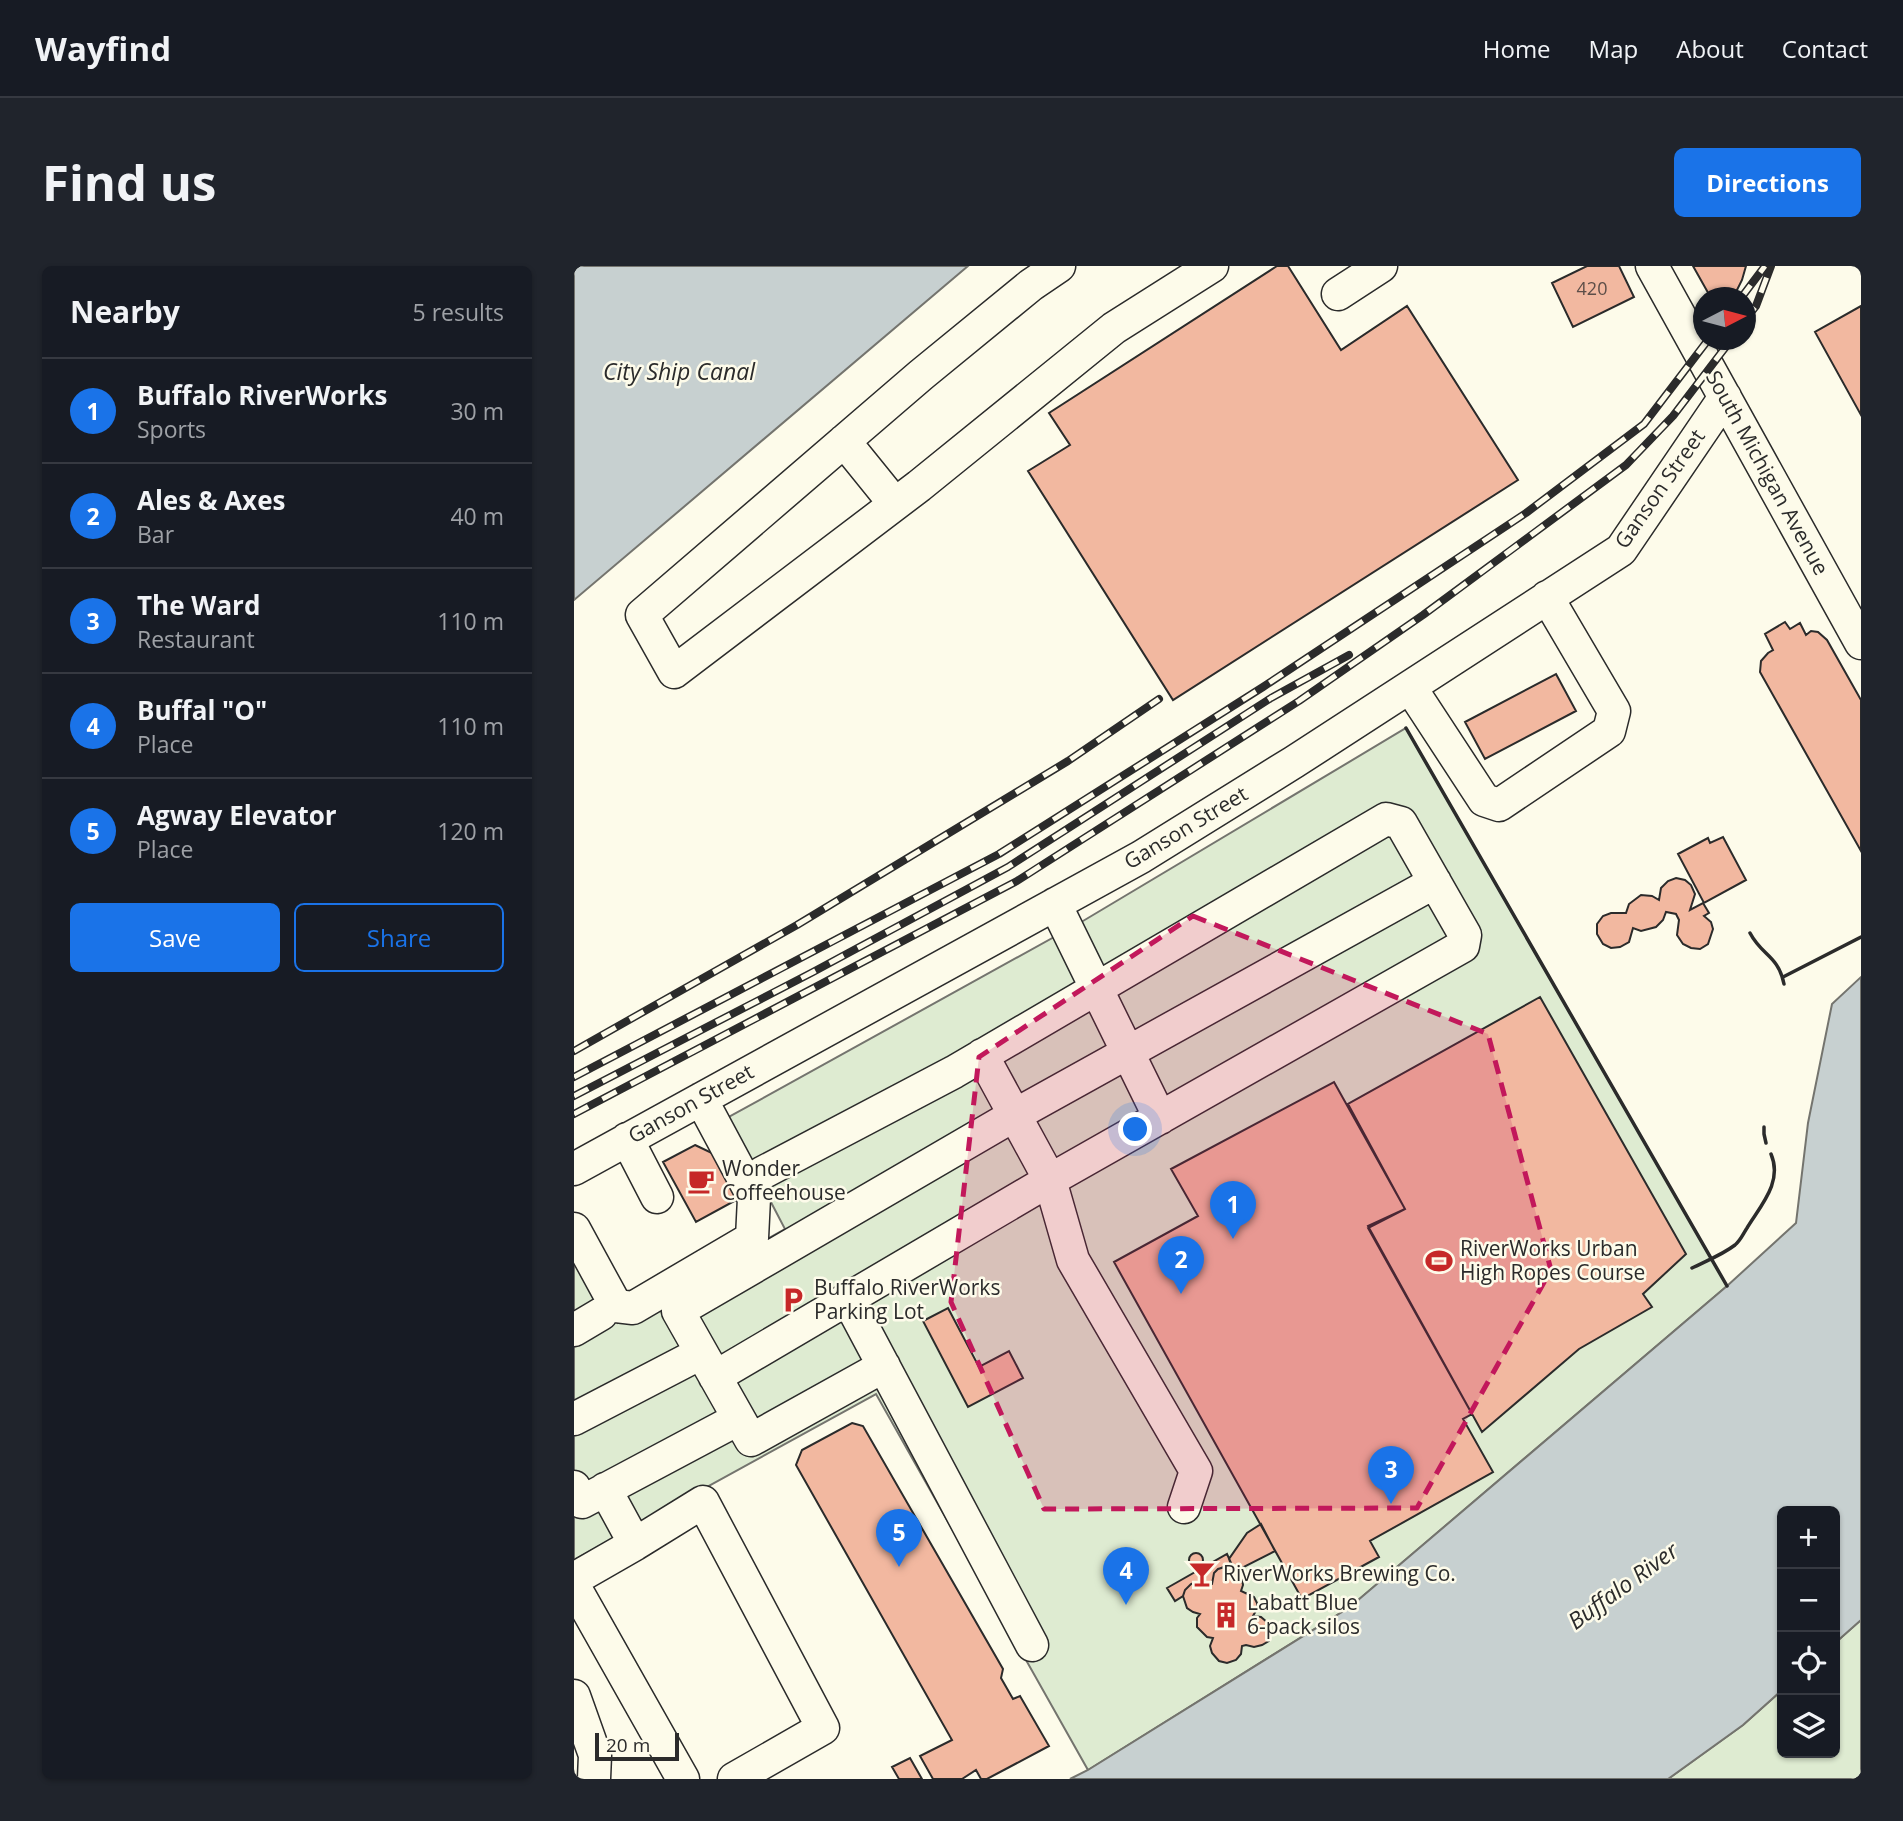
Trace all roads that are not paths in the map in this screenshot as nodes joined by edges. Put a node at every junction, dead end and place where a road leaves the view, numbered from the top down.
1 (1059, 266) edge
2 (1212, 266) edge
3 (1381, 266) edge
4 (1651, 266) edge
5 (1338, 294) dead end
6 (1725, 397) junction
7 (844, 440) junction
8 (895, 504) junction
9 (1548, 597) junction
10 (1861, 643) edge
11 (1410, 687) junction
12 (1435, 882) junction
13 (1055, 904) junction
14 (1096, 988) junction
15 (1127, 1052) junction
16 (982, 1055) junction
17 (701, 1099) junction
18 (1014, 1115) junction
19 (1160, 1118) junction
20 (627, 1139) junction
21 (574, 1168) edge
22 (762, 1173) dead end
23 (1050, 1180) junction
24 (657, 1197) dead end
25 (574, 1230) edge
26 (848, 1299) junction
27 (601, 1314) dead end
28 (574, 1330) edge
29 (708, 1365) junction
30 (884, 1366) junction
31 (574, 1419) edge
32 (738, 1419) junction
33 (584, 1496) edge
34 (1184, 1507) dead end
35 (635, 1544) junction
36 (574, 1579) edge
37 (574, 1586) edge
38 (1032, 1645) dead end
39 (574, 1696) edge
40 (594, 1779) edge
41 (683, 1779) edge
42 (734, 1779) edge

1 - 7 street
2 - 8 street
3 - 5 street
4 - 6 street, South Michigan Avenue
6 - 9 street, Ganson Street
6 - 10 street, South Michigan Avenue
7 - 8 street
7 - 8 street
9 - 11 street, Ganson Street
9 - 11 street
11 - 13 street, Ganson Street
12 - 14 street
12 - 15 street
12 - 19 street
13 - 14 street
13 - 17 street, Ganson Street
14 - 15 street
14 - 16 street
15 - 18 street
15 - 19 street
16 - 18 street
16 - 22 street
17 - 20 street, Ganson Street
17 - 25 street
18 - 23 street
18 - 29 street
19 - 23 street
20 - 21 street, Ganson Street
20 - 24 street
23 - 26 street
23 - 34 street
26 - 29 street
26 - 30 street
27 - 28 street
29 - 31 street
29 - 32 street
30 - 32 street
30 - 38 street
32 - 33 street
33 - 35 street
35 - 36 street
35 - 42 street
37 - 41 street
39 - 40 street

